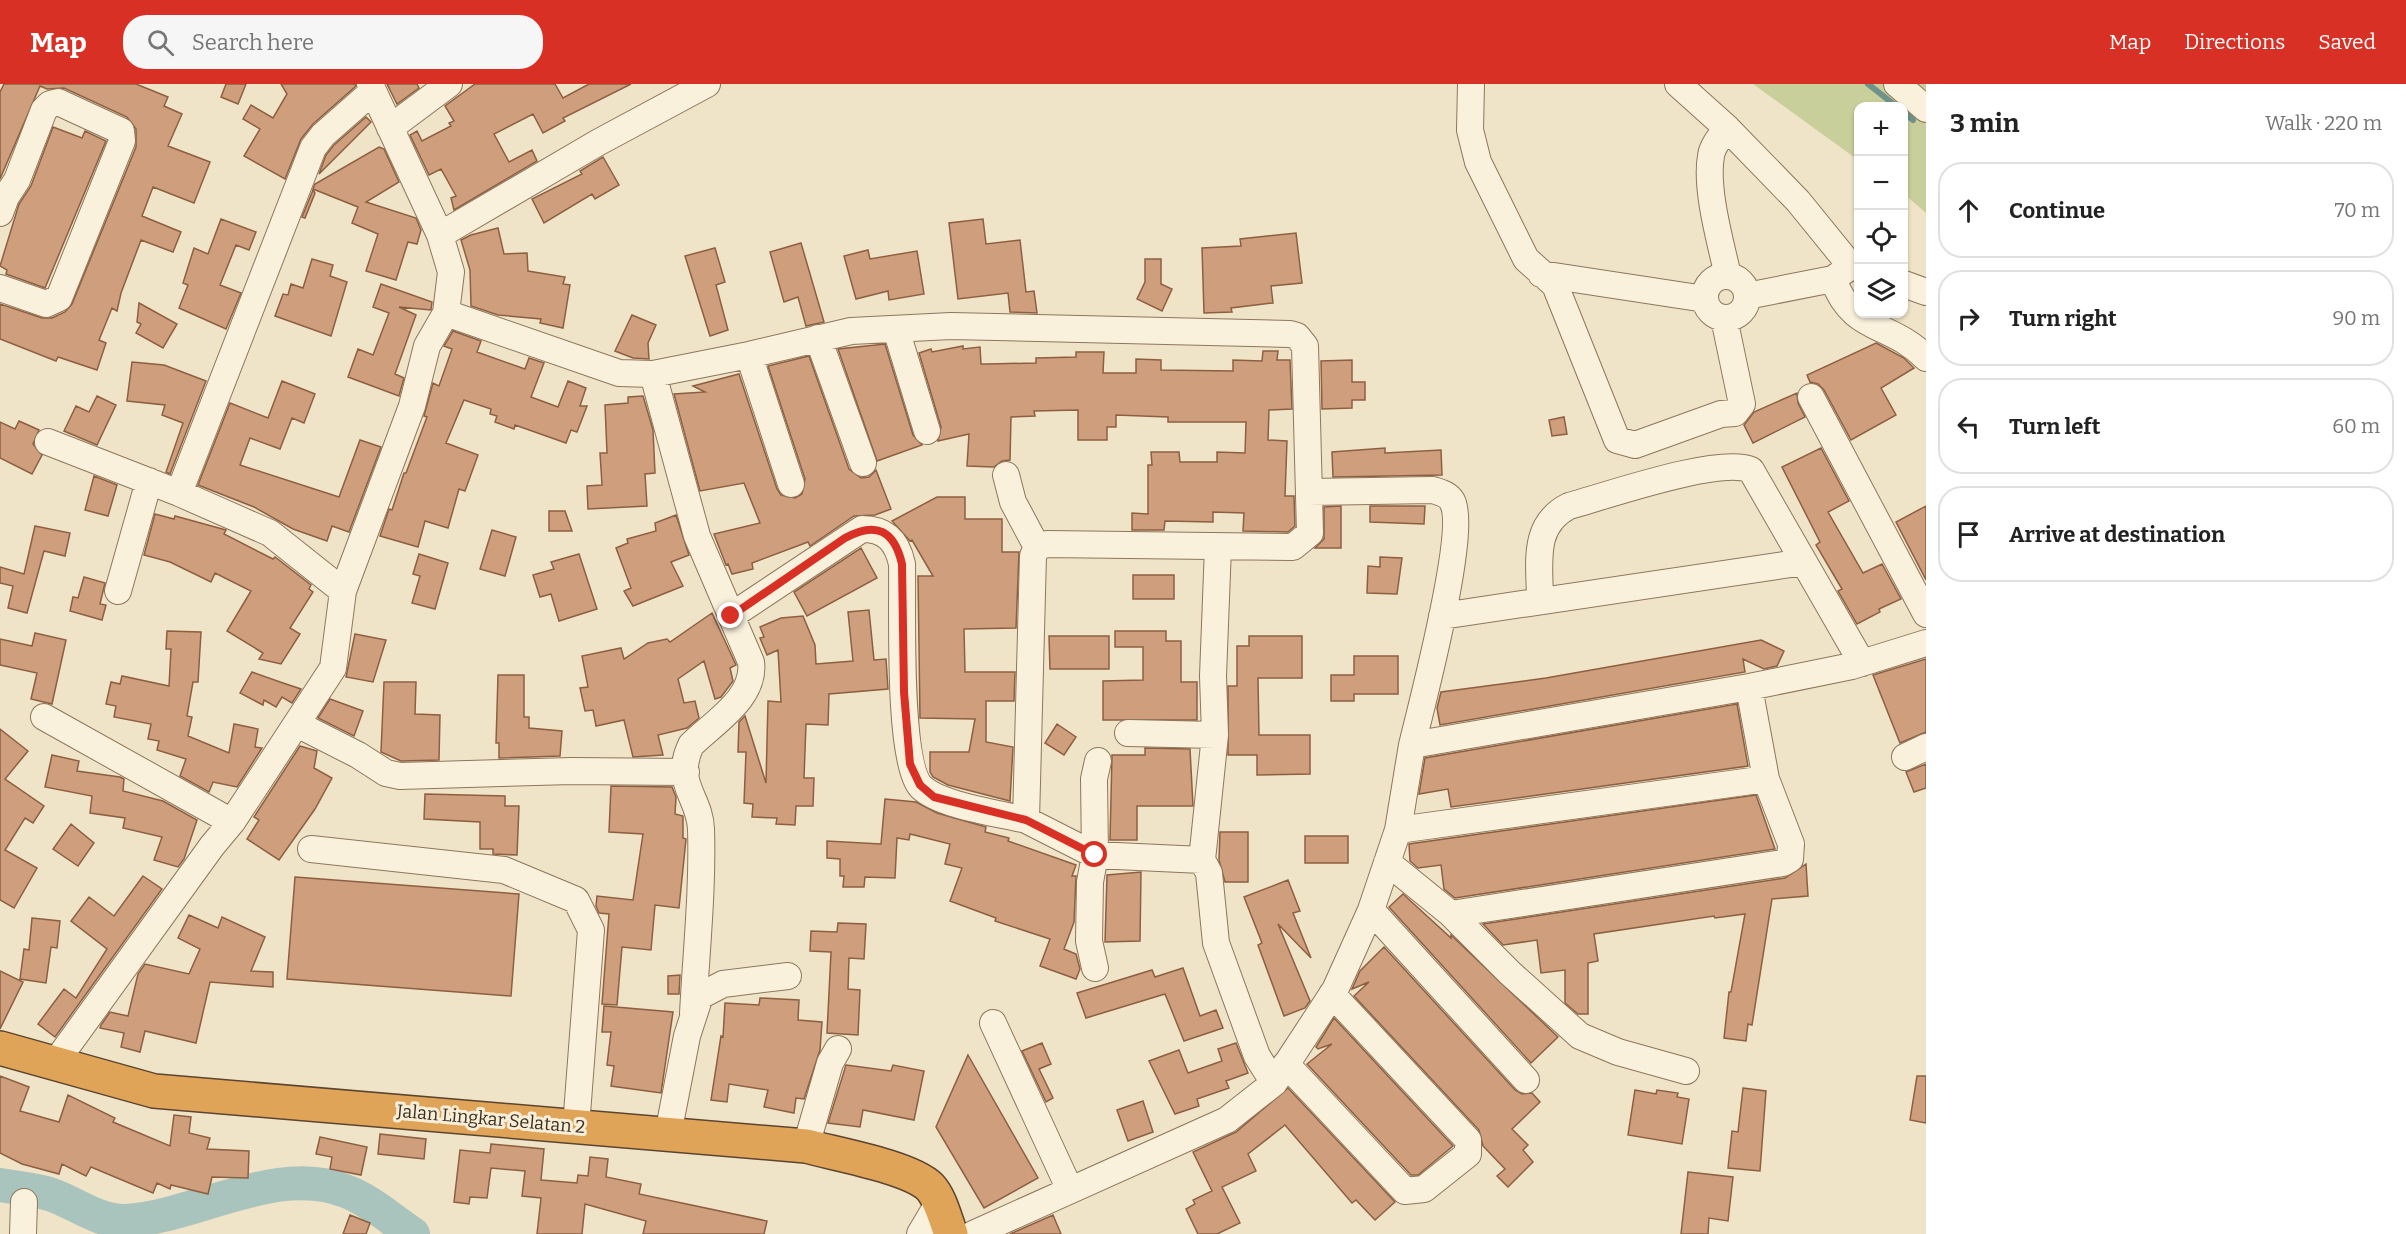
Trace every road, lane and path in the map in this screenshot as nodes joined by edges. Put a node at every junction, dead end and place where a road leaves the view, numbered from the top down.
1 (449, 84) edge
2 (707, 84) edge
3 (1471, 84) edge
4 (1678, 84) edge
5 (1898, 84) edge
6 (372, 87) edge
7 (1926, 109) edge
8 (390, 128) junction
9 (1726, 128) junction
10 (2, 203) edge
11 (440, 235) junction
12 (1847, 271) edge
13 (1541, 274) junction
14 (1728, 276) junction
15 (1908, 285) edge
16 (0, 288) edge
17 (1926, 292) edge
18 (1747, 296) junction
19 (1705, 299) junction
20 (446, 313) junction
21 (1724, 318) junction
22 (896, 329) junction
23 (818, 338) junction
24 (749, 355) junction
25 (1926, 358) edge
26 (653, 374) junction
27 (1811, 397) dead end
28 (927, 431) dead end
29 (48, 442) dead end
30 (863, 463) dead end
31 (1006, 475) dead end
32 (149, 481) junction
33 (791, 484) dead end
34 (1309, 492) junction
35 (179, 493) junction
36 (1036, 547) junction
37 (1218, 548) junction
38 (1804, 562) junction
39 (118, 591) dead end
40 (343, 591) junction
41 (1540, 601) junction
42 (1926, 614) edge
43 (731, 616) junction
44 (1442, 616) junction
45 (1926, 645) edge
46 (1862, 663) junction
47 (1749, 687) junction
48 (44, 717) dead end
49 (297, 724) junction
50 (1128, 733) dead end
51 (1215, 735) junction
52 (1412, 745) junction
53 (1098, 761) dead end
54 (686, 772) junction
55 (1766, 779) junction
56 (1026, 820) junction
57 (232, 822) junction
58 (1398, 830) junction
59 (311, 849) dead end
60 (1095, 855) junction
61 (1202, 860) junction
62 (1387, 862) junction
63 (1371, 910) junction
64 (1452, 914) junction
65 (1095, 968) dead end
66 (788, 976) dead end
67 (1332, 994) junction
68 (693, 1014) junction
69 (993, 1023) dead end
70 (0, 1048) edge
71 (838, 1049) dead end
72 (55, 1063) junction
73 (1686, 1071) dead end
74 (1280, 1074) junction
75 (1526, 1080) dead end
76 (576, 1126) junction
77 (668, 1134) junction
78 (806, 1146) junction
79 (1070, 1190) junction
80 (24, 1202) dead end
81 (939, 1202) junction
82 (22, 1234) edge
83 (920, 1234) edge
84 (951, 1234) edge
85 (973, 1234) edge

1 - 8 street
2 - 11 street
3 - 13 street
4 - 9 street
5 - 7 street
6 - 8 street
6 - 35 street
8 - 11 street
9 - 12 street
9 - 14 street
10 - 16 street
11 - 20 street
12 - 18 street
12 - 25 street
13 - 19 street
13 - 21 street
14 - 18 street
14 - 19 street
15 - 17 street
18 - 21 street
19 - 21 street
20 - 26 street
20 - 40 street
22 - 23 street
22 - 28 street
22 - 34 street
23 - 24 street
23 - 30 street
24 - 26 street
24 - 33 street
26 - 43 street
27 - 42 street
29 - 32 street
31 - 36 street
32 - 35 street
32 - 39 street
34 - 37 street
34 - 44 street
35 - 40 street
36 - 37 street
36 - 56 street
37 - 51 street
38 - 41 street
38 - 41 street
38 - 46 street
40 - 49 street
41 - 44 street
43 - 54 street
43 - 56 street
44 - 52 street
45 - 46 street
46 - 47 street
47 - 52 street
47 - 55 street
48 - 57 street
49 - 54 street
49 - 57 street
50 - 51 street
51 - 61 street
52 - 58 street
53 - 60 street
54 - 68 street
55 - 58 street
55 - 64 street
56 - 60 street
57 - 72 street
58 - 62 street
59 - 76 street
60 - 61 street
60 - 65 street
61 - 74 street
62 - 63 street
62 - 64 street
63 - 67 street
63 - 75 street
64 - 73 street
66 - 68 street
67 - 74 street
67 - 74 street
68 - 77 street
69 - 79 street
70 - 72 highway, Jalan Lingkar Selatan 2
71 - 78 street
72 - 76 highway, Jalan Lingkar Selatan 2
74 - 79 street
76 - 77 highway, Jalan Lingkar Selatan 2
77 - 78 highway, Jalan Lingkar Selatan 2
78 - 81 highway, Jalan Lingkar Selatan 2
79 - 85 street
80 - 82 street
81 - 83 street
81 - 84 highway, Jalan Lingkar Selatan 2

